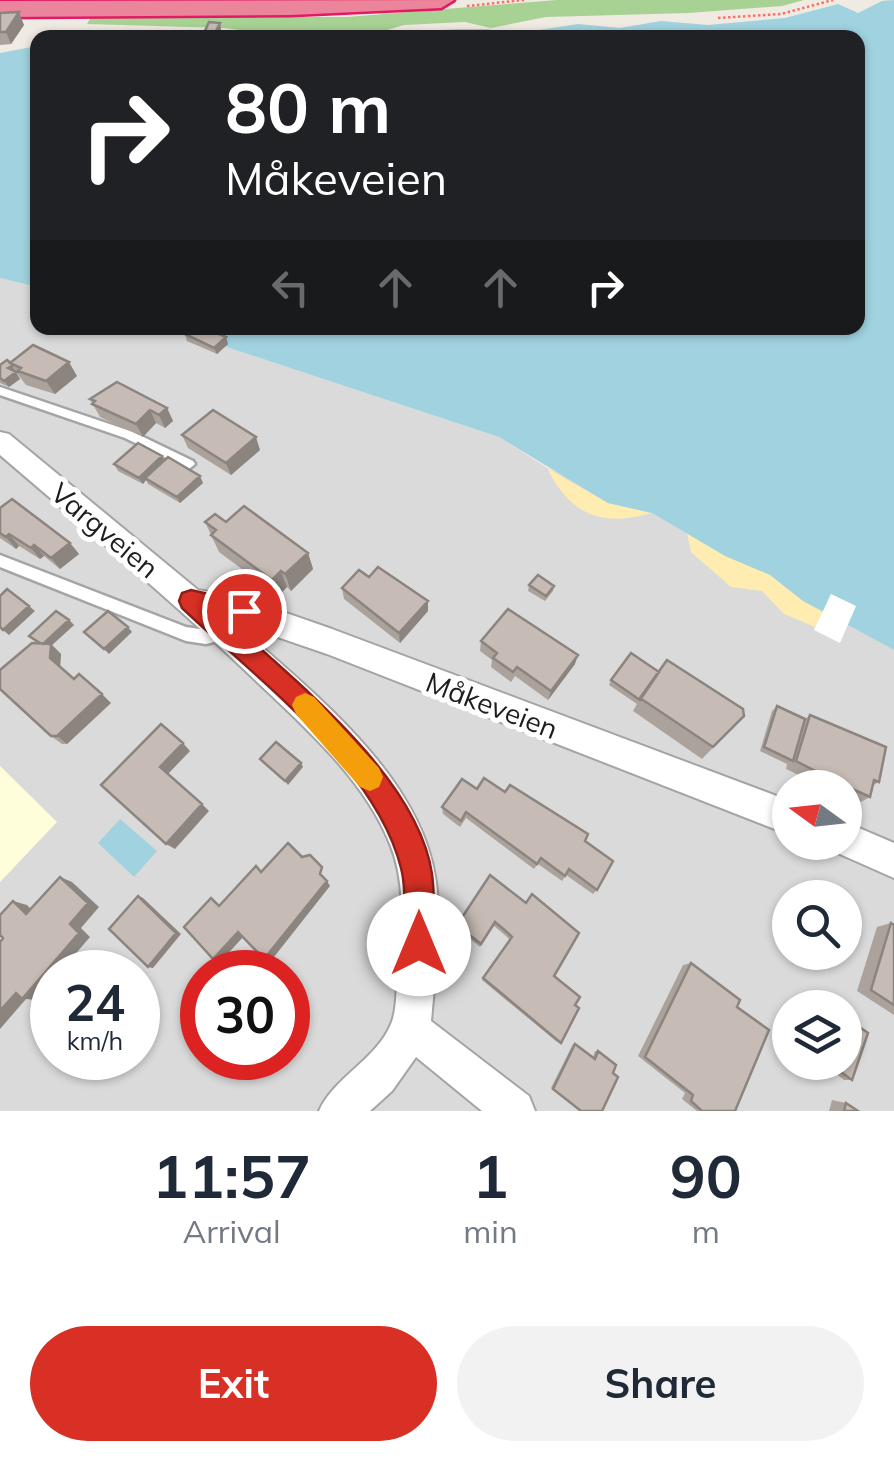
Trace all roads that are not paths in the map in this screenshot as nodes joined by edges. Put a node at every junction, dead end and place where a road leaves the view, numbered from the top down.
1 (441, 0) edge
2 (0, 9) edge
3 (0, 391) edge
4 (0, 441) edge
5 (189, 464) edge
6 (0, 561) edge
7 (191, 601) junction
8 (226, 632) junction
9 (772, 811) edge
10 (862, 847) edge
11 (894, 861) edge
12 (411, 1030) junction
13 (340, 1111) edge
14 (514, 1111) edge

1 - 2 highway
3 - 5 lane
4 - 7 street, Vargveien
6 - 8 lane
7 - 8 street, Vargveien
7 - 9 street, Måkeveien
8 - 12 street, Vargveien
10 - 11 street
12 - 13 street, Vargveien
12 - 14 street

